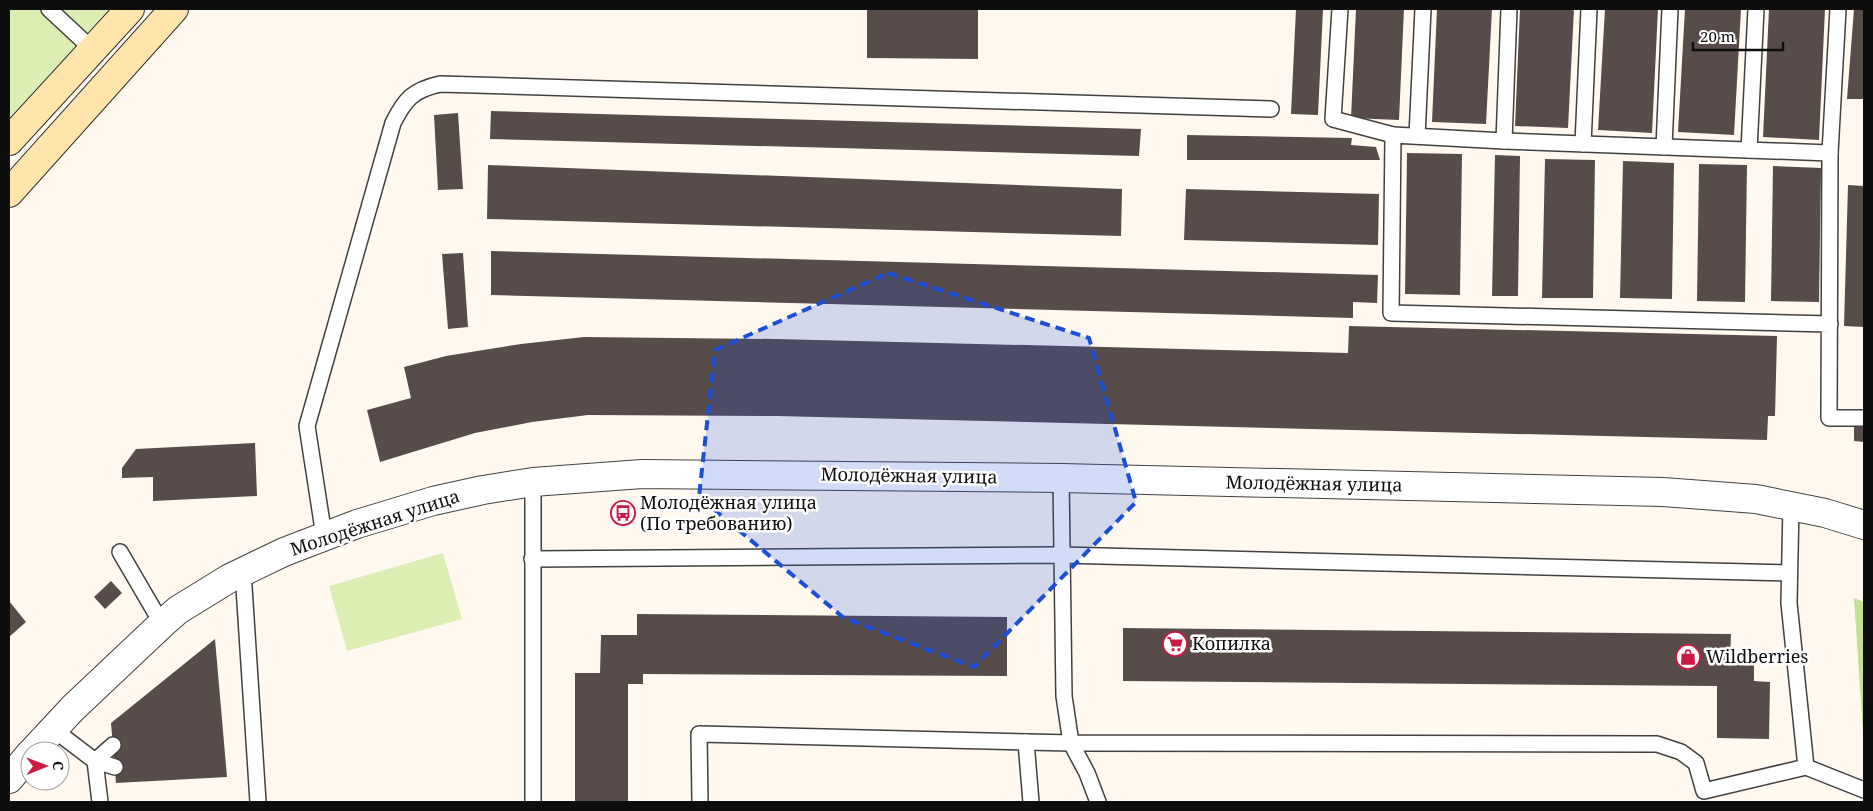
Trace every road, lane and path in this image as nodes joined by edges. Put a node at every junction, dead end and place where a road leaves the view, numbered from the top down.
1 (49, 9) edge
2 (130, 9) edge
3 (174, 9) edge
4 (1340, 9) edge
5 (1423, 9) edge
6 (1509, 9) edge
7 (1588, 9) edge
8 (1670, 9) edge
9 (1756, 9) edge
10 (1838, 9) edge
11 (93, 50) junction
12 (1271, 109) dead end
13 (1394, 135) junction
14 (1416, 136) junction
15 (9, 140) edge
16 (1504, 141) junction
17 (1583, 144) junction
18 (1664, 147) junction
19 (1749, 150) junction
20 (1830, 153) junction
21 (9, 193) edge
22 (1830, 324) junction
23 (1864, 418) edge
24 (1061, 478) junction
25 (533, 482) junction
26 (1791, 505) junction
27 (1864, 525) edge
28 (324, 536) junction
29 (120, 552) dead end
30 (1062, 555) junction
31 (532, 559) junction
32 (243, 572) junction
33 (1790, 573) junction
34 (162, 624) junction
35 (53, 729) junction
36 (42, 741) edge
37 (1026, 742) junction
38 (1071, 743) junction
39 (113, 745) dead end
40 (95, 761) junction
41 (20, 766) edge
42 (115, 767) dead end
43 (1806, 767) junction
44 (9, 779) edge
45 (1864, 790) edge
46 (1705, 796) edge
47 (100, 802) edge
48 (258, 802) edge
49 (533, 802) edge
50 (700, 802) edge
51 (1031, 802) edge
52 (1098, 802) edge

1 - 11 lane
2 - 11 main road
3 - 21 main road
4 - 13 lane
5 - 14 lane
6 - 16 lane
7 - 17 lane
8 - 18 lane
9 - 19 lane
10 - 20 lane
11 - 15 main road
12 - 28 lane
13 - 14 lane
13 - 22 lane
14 - 16 lane
16 - 17 lane
17 - 18 lane
18 - 19 lane
19 - 20 lane
20 - 22 lane
22 - 23 lane
24 - 25 street, Молодёжная улица
24 - 26 street, Молодёжная улица
24 - 30 lane
25 - 28 street, Молодёжная улица
25 - 31 lane
26 - 27 street, Молодёжная улица
26 - 33 lane
28 - 32 street, Молодёжная улица
29 - 34 lane
30 - 31 lane
30 - 33 lane
30 - 38 lane
31 - 49 lane
32 - 34 street, Молодёжная улица
32 - 48 lane
33 - 43 lane
34 - 35 street, Молодёжная улица
35 - 36 street, Молодёжная улица
35 - 40 lane
37 - 38 lane
37 - 50 lane
37 - 51 lane
38 - 46 lane
38 - 52 lane
39 - 40 lane
40 - 42 lane
40 - 47 lane
41 - 44 street
43 - 45 lane
43 - 46 lane

